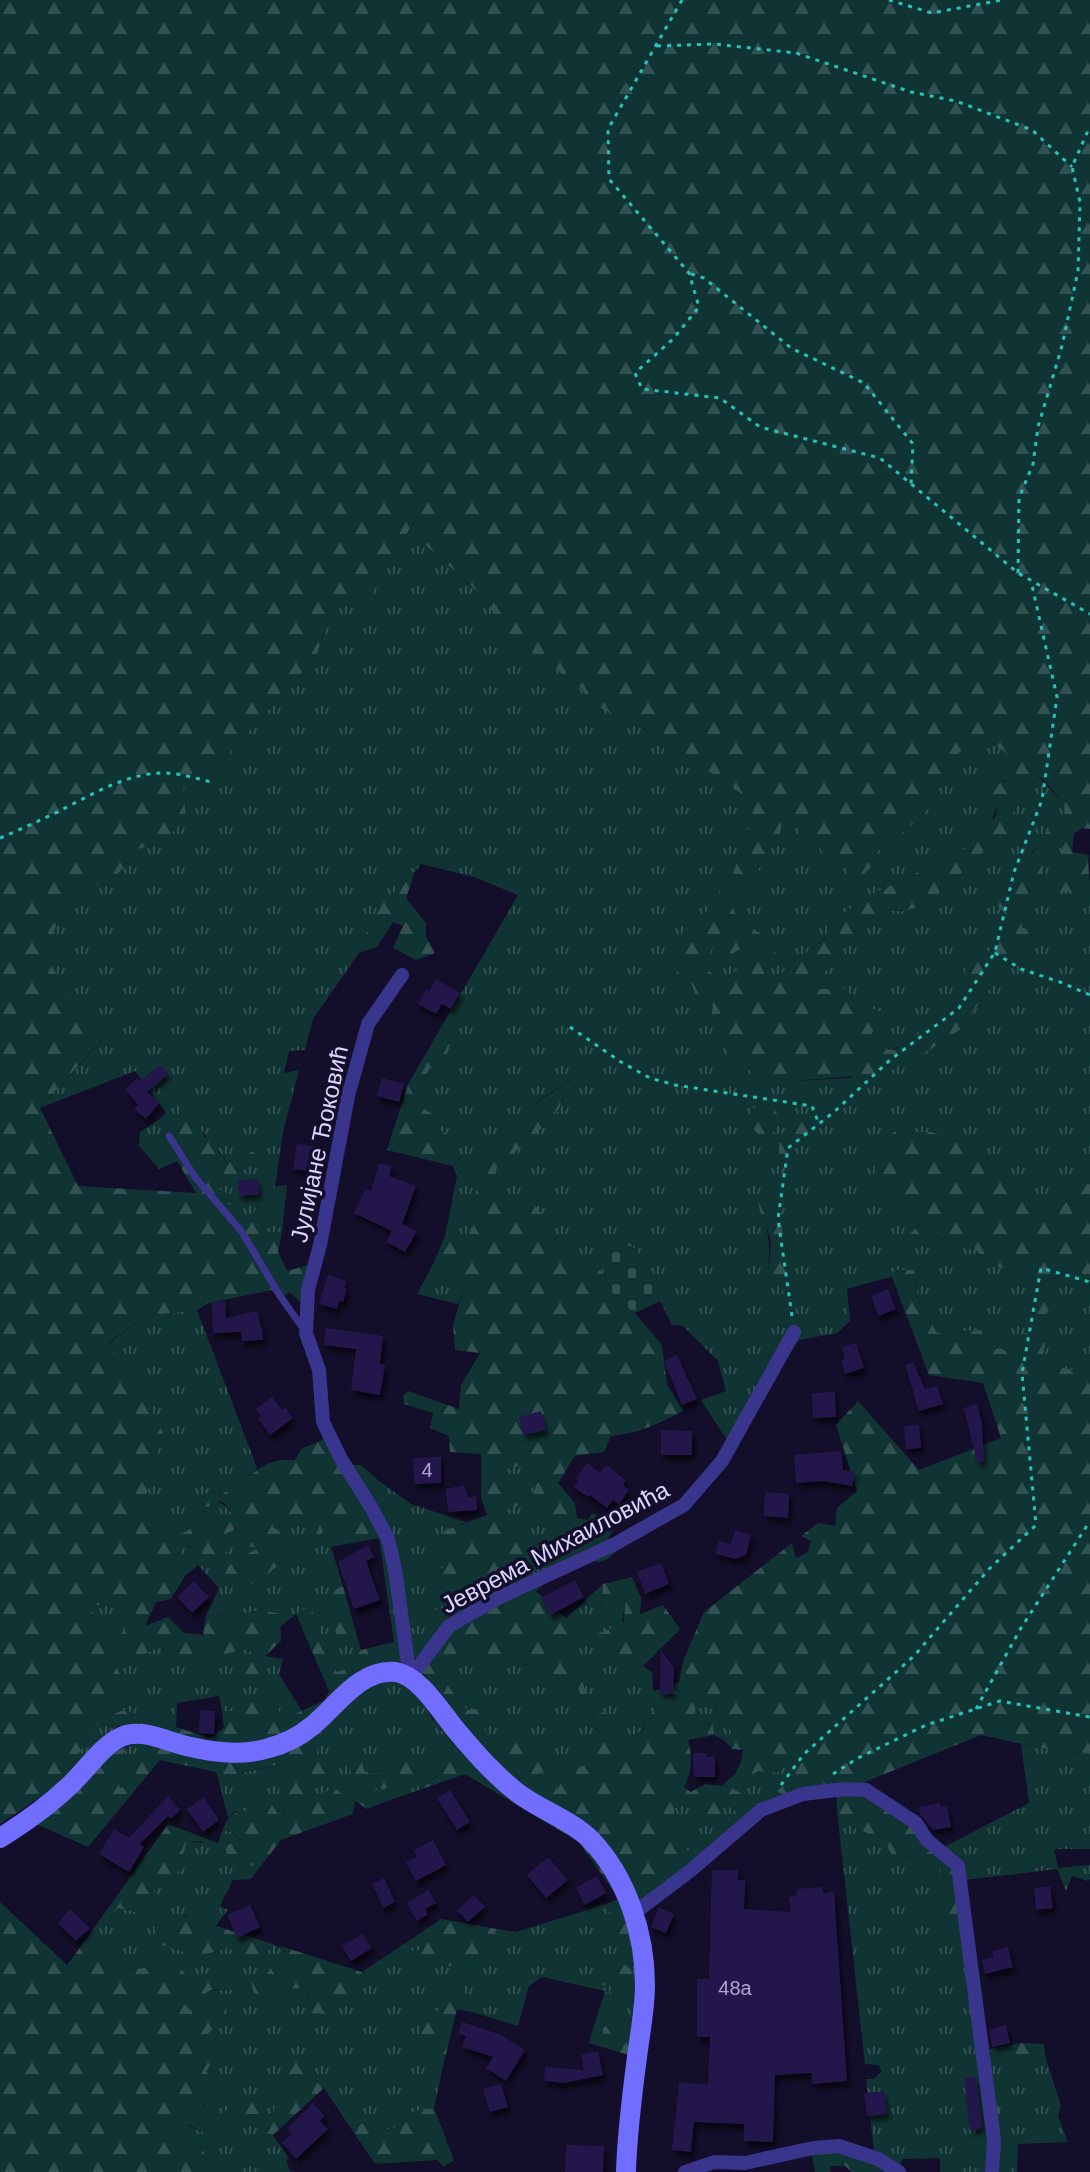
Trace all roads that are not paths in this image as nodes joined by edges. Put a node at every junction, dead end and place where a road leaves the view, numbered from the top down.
1 (402, 975) dead end
2 (169, 1136) dead end
3 (794, 1332) road end
4 (306, 1333) junction
5 (410, 1678) junction
6 (0, 1838) edge
7 (633, 1914) junction
8 (626, 2172) edge
9 (685, 2172) edge
10 (899, 2172) edge
11 (992, 2172) edge

1 - 4 street, Јулијане Ђоковић
2 - 4 lane, Јулијане Ђоковић
3 - 5 street, Јеврема Михаиловића
4 - 5 street, Јулијане Ђоковић
5 - 6 street
5 - 7 street
7 - 8 street
7 - 11 street
9 - 10 street

